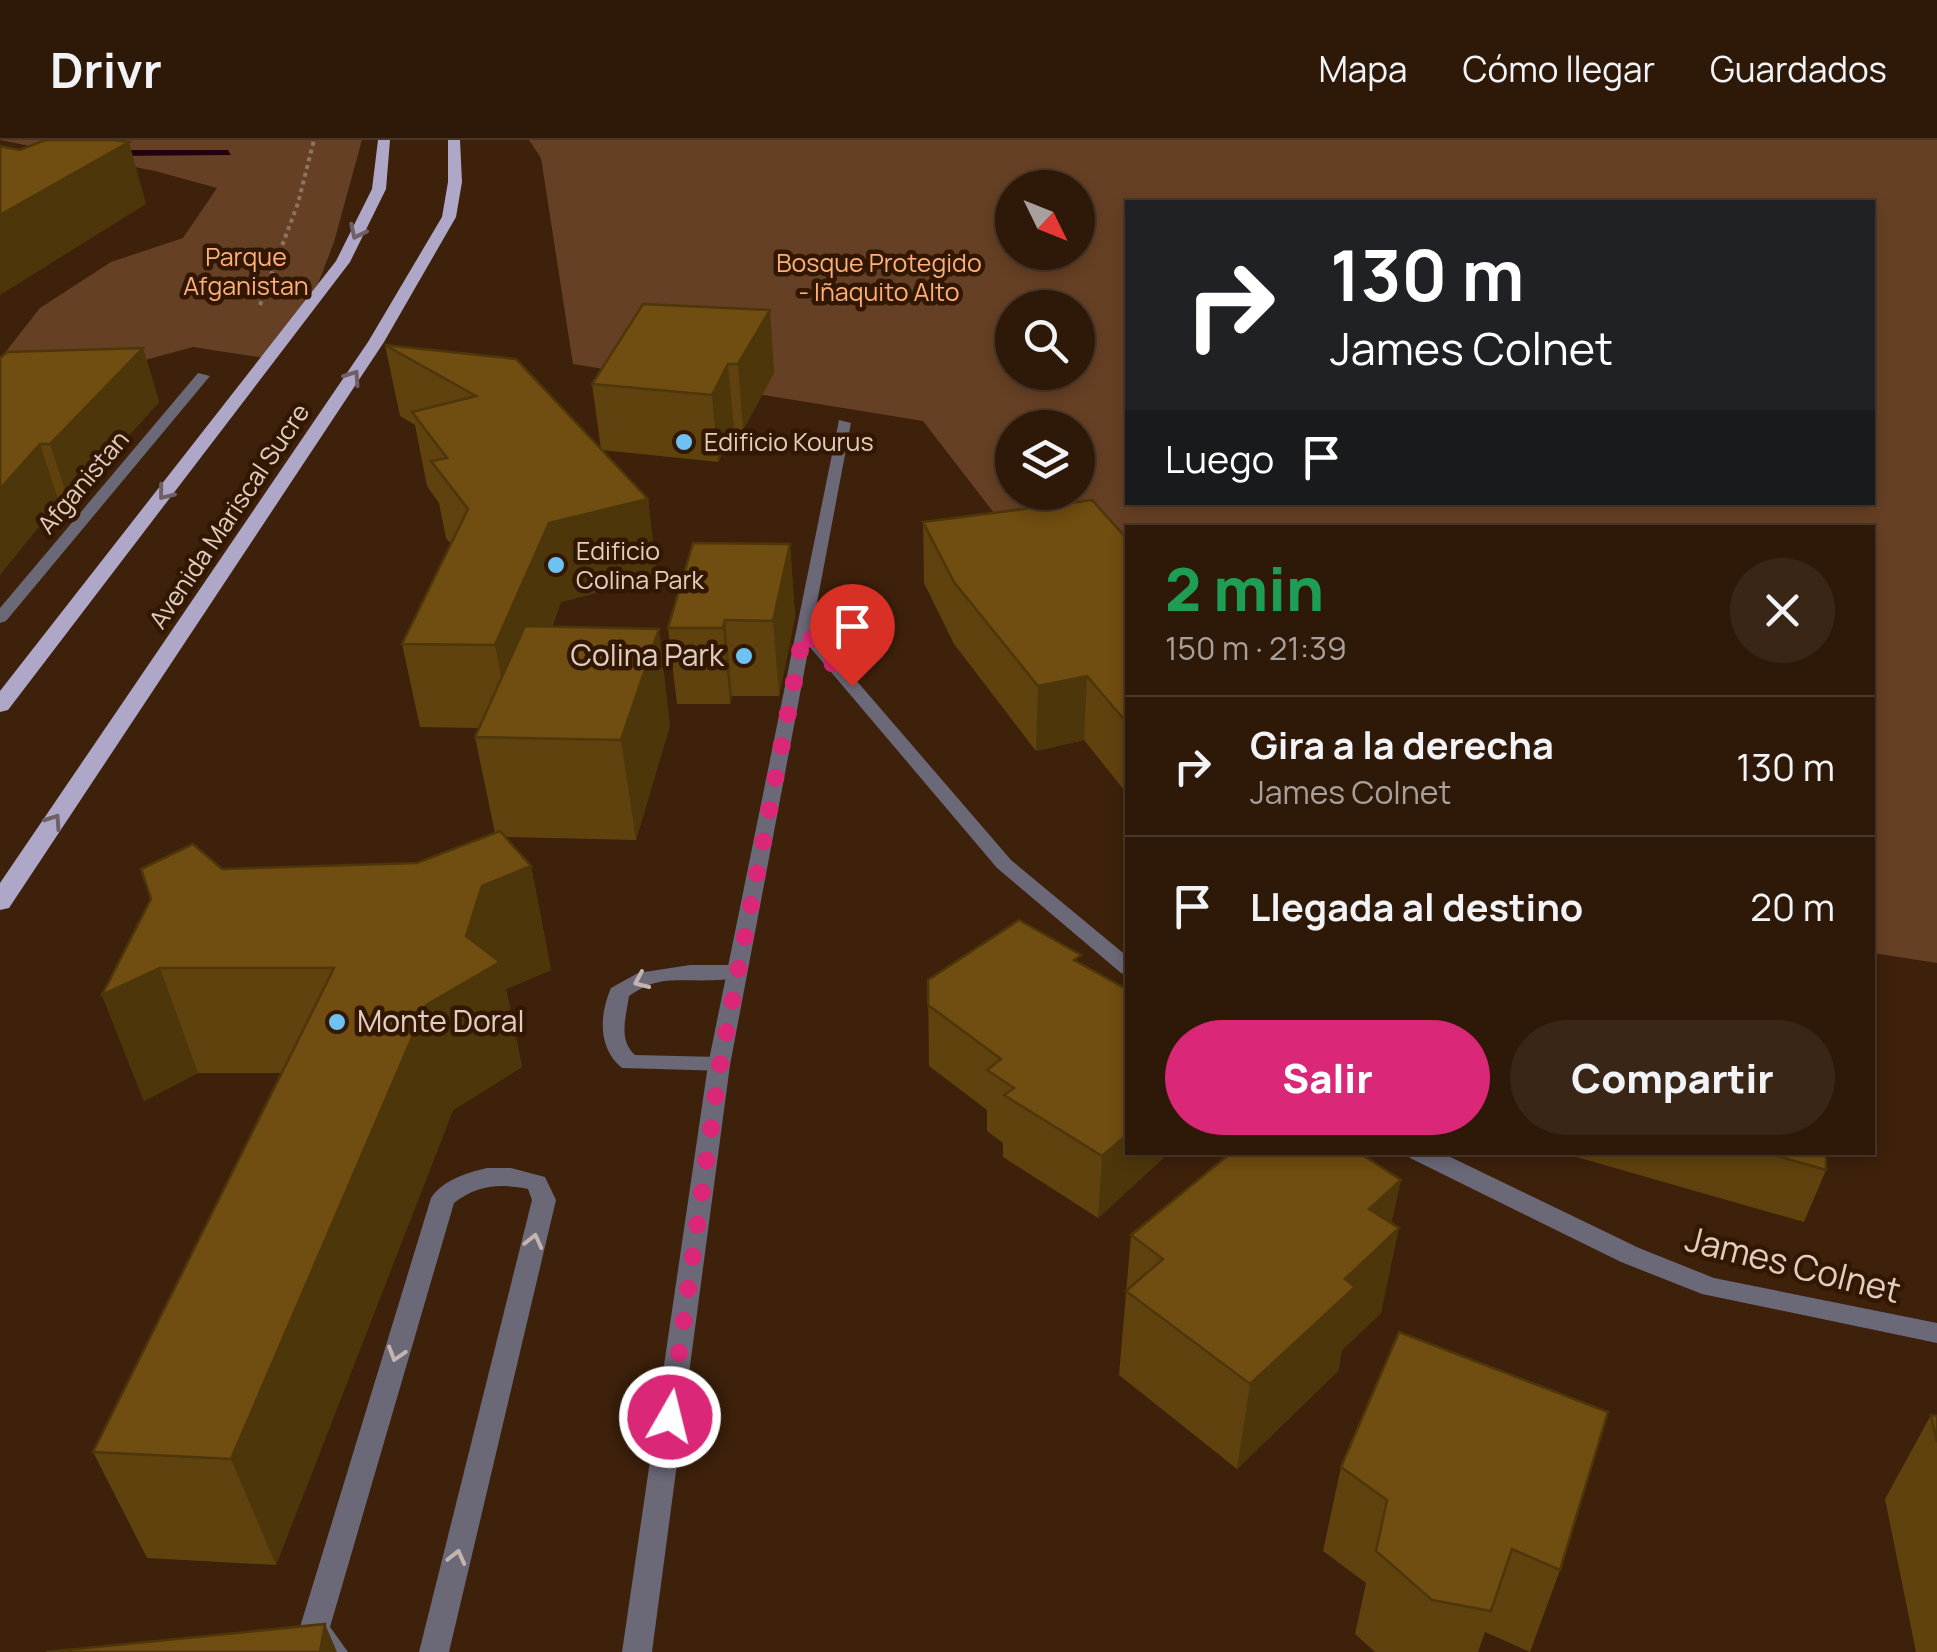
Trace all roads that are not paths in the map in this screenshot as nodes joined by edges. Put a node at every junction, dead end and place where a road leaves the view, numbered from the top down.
1 (384, 140) edge
2 (454, 140) edge
3 (203, 376) dead end
4 (844, 424) dead end
5 (0, 618) edge
6 (804, 630) junction
7 (0, 704) edge
8 (0, 902) edge
9 (1125, 965) edge
10 (736, 972) junction
11 (720, 1065) junction
12 (1424, 1155) edge
13 (1937, 1334) edge
14 (333, 1652) edge
15 (434, 1652) edge
16 (637, 1652) edge

1 -> 7 main road, Avenida Mariscal Sucre
8 -> 2 main road, Avenida Mariscal Sucre
3 - 5 street, Afganistan
4 - 6 street
6 - 9 street
6 - 10 street
10 - 11 street
10 -> 11 street
11 - 16 street
12 - 13 street, James Colnet
15 -> 14 street

